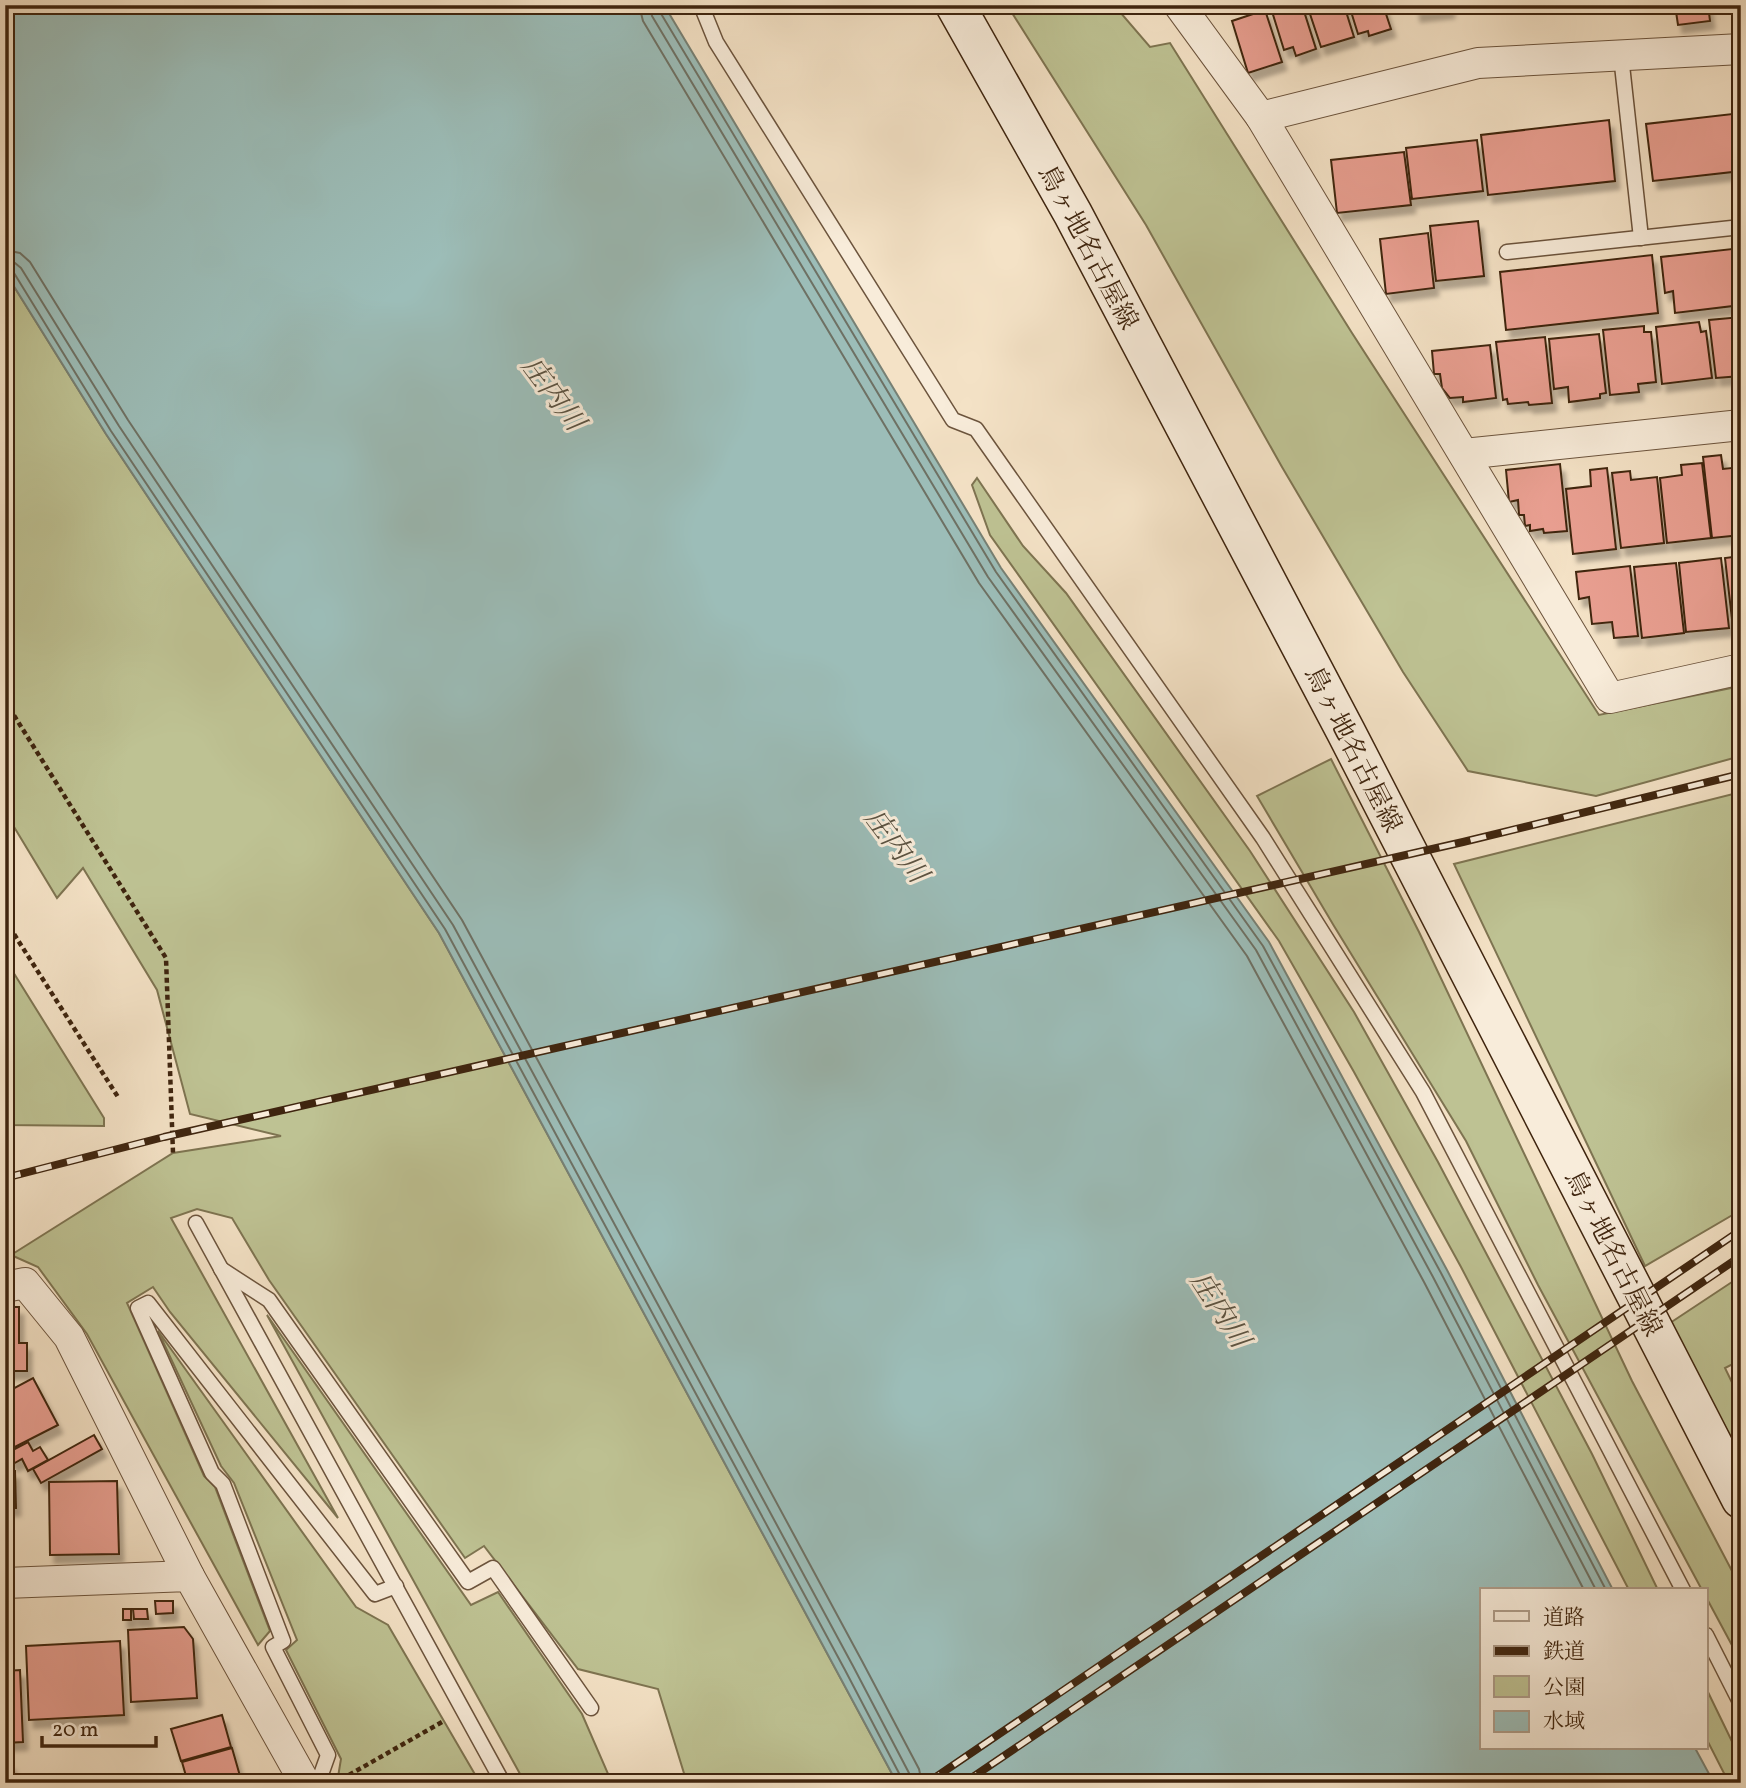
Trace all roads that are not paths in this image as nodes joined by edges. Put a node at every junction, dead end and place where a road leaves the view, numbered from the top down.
1 (701, 5) edge
2 (955, 5) edge
3 (1179, 5) edge
4 (1741, 49) edge
5 (1621, 56) junction
6 (1261, 117) junction
7 (1741, 228) edge
8 (1641, 238) junction
9 (1507, 252) dead end
10 (1741, 425) edge
11 (1464, 454) junction
12 (1741, 669) edge
13 (195, 1223) dead end
14 (220, 1268) junction
15 (5, 1287) edge
16 (1741, 1499) edge
17 (189, 1576) junction
18 (5, 1583) edge
19 (396, 1586) junction
20 (1682, 1588) edge
21 (1708, 1639) edge
22 (1741, 1704) edge
23 (591, 1708) dead end
24 (305, 1783) edge
25 (318, 1783) edge
26 (503, 1783) edge

1 - 20 lane
2 - 16 main road, 鳥ヶ地名古屋線
3 - 6 street
4 - 5 street
5 - 6 street
5 - 8 lane
6 - 11 street
7 - 8 lane
8 - 9 lane
10 - 11 street
11 - 12 street
13 - 14 lane
14 - 19 lane
14 - 23 lane
15 - 17 street
17 - 18 street
17 - 24 street
19 - 25 lane
19 - 26 lane
21 - 22 lane

